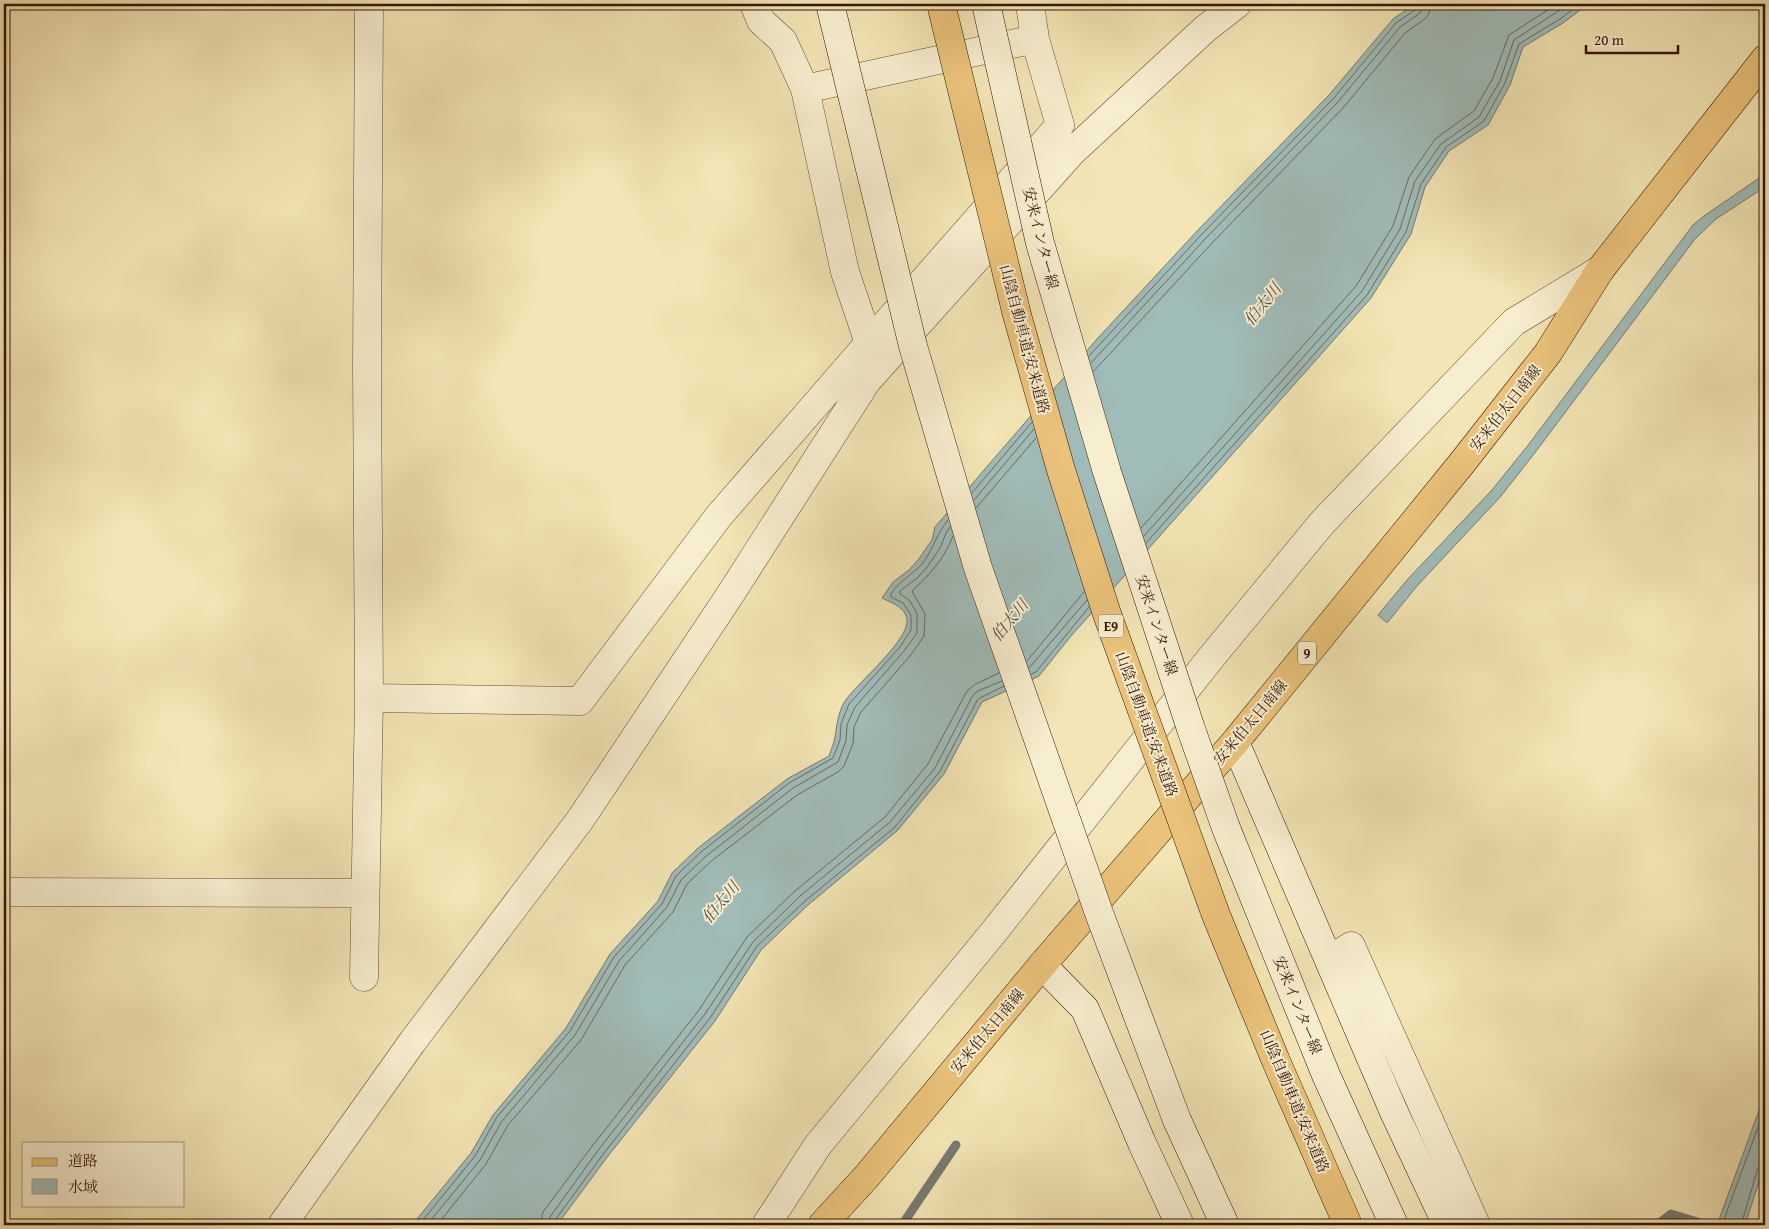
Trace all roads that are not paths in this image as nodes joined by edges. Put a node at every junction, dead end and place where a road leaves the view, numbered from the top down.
1 (369, 4) edge
2 (754, 4) edge
3 (830, 4) edge
4 (923, 4) edge
5 (941, 4) edge
6 (986, 4) edge
7 (1030, 4) edge
8 (1237, 4) edge
9 (1035, 39) junction
10 (1765, 60) edge
11 (804, 89) junction
12 (1060, 125) junction
13 (1073, 151) junction
14 (1600, 270) junction
15 (870, 343) junction
16 (858, 374) junction
17 (369, 698) junction
18 (1235, 742) junction
19 (4, 892) edge
20 (364, 893) junction
21 (1329, 960) junction
22 (1042, 965) junction
23 (364, 977) dead end
24 (282, 1225) edge
25 (766, 1225) edge
26 (822, 1225) edge
27 (1180, 1225) edge
28 (1225, 1225) edge
29 (1329, 1225) edge
30 (1348, 1225) edge
31 (1394, 1225) edge
32 (1447, 1225) edge
33 (1476, 1225) edge

1 - 17 street
2 - 11 street
3 - 28 street, bridge
4 - 29 main road, 山陰自動車道;安来道路 / E9
5 - 30 main road, 山陰自動車道;安来道路 / E9, bridge
6 - 31 street, 安来インター線, bridge
7 - 9 street
8 - 13 street
9 - 11 street
9 - 12 street
10 - 14 main road, 安来伯太日南線 / 9
11 - 15 street
12 - 13 street
12 - 15 street
13 - 16 street
14 - 18 main road, 安来伯太日南線 / 9
14 - 25 street
15 - 16 street
16 - 17 street
16 - 24 street
17 - 20 street
18 - 21 street
18 - 22 main road, 安来伯太日南線 / 9
19 - 20 street
20 - 23 street
21 - 32 street
21 - 33 street
22 - 26 main road, 安来伯太日南線 / 9
22 - 27 street

